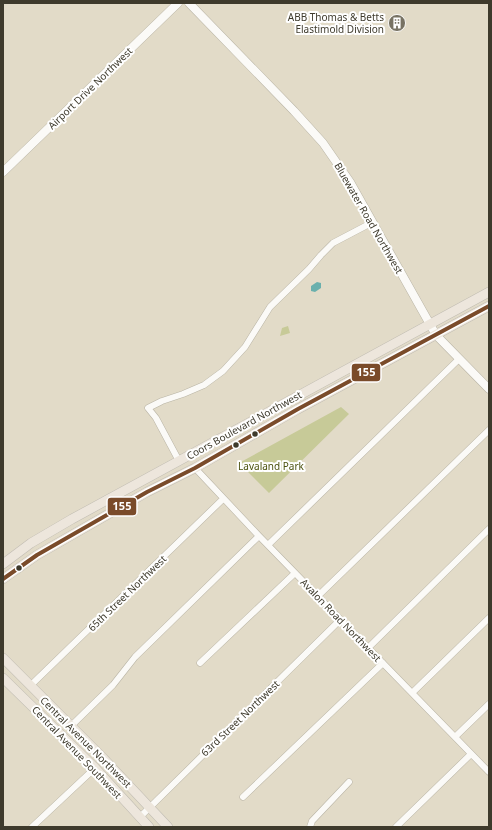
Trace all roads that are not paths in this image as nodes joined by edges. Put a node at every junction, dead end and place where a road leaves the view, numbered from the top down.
1 (178, 3) edge
2 (189, 3) edge
3 (3, 172) edge
4 (373, 222) junction
5 (489, 292) edge
6 (489, 306) edge
7 (429, 324) junction
8 (436, 335) junction
9 (459, 359) junction
10 (489, 389) edge
11 (489, 430) edge
12 (231, 432) junction
13 (179, 461) junction
14 (195, 468) junction
15 (147, 492) junction
16 (223, 499) junction
17 (489, 530) edge
18 (259, 536) junction
19 (31, 543) junction
20 (268, 544) junction
21 (37, 555) junction
22 (3, 564) edge
23 (295, 573) junction
24 (3, 580) edge
25 (318, 596) junction
26 (489, 618) edge
27 (340, 620) junction
28 (368, 648) junction
29 (3, 658) edge
30 (200, 663) dead end
31 (383, 663) junction
32 (3, 678) edge
33 (30, 686) junction
34 (412, 693) junction
35 (489, 704) edge
36 (71, 726) junction
37 (455, 737) junction
38 (472, 754) junction
39 (95, 768) junction
40 (489, 772) edge
41 (349, 782) dead end
42 (243, 797) dead end
43 (150, 807) junction
44 (140, 817) junction
45 (32, 827) edge
46 (149, 827) edge
47 (168, 827) edge
48 (310, 827) edge
49 (396, 827) edge

1 - 3 street, Airport Drive Northwest
2 - 4 street, Bluewater Road Northwest
4 - 7 street, Bluewater Road Northwest
4 - 13 street
5 - 7 main road, Coors Boulevard Northwest
6 - 8 main road, Coors Boulevard Northwest
7 - 8 street, Bluewater Road Northwest
7 - 12 main road, Coors Boulevard Northwest
8 - 9 street, Bluewater Road Northwest
8 - 14 main road, Coors Boulevard Northwest
9 - 10 street, Bluewater Road Northwest
9 - 20 street
11 - 25 street
12 - 13 main road, Coors Boulevard Northwest
12 - 14 main road
13 - 15 main road
13 - 19 main road, Coors Boulevard Northwest
14 - 15 main road, Coors Boulevard Northwest
14 - 16 street, Avalon Road Northwest
15 - 21 main road, Coors Boulevard Northwest
16 - 18 street, Avalon Road Northwest
16 - 33 street, 65th Street Northwest
17 - 28 street
18 - 20 street, Avalon Road Northwest
18 - 36 street
19 - 21 main road
19 - 22 main road, Coors Boulevard Northwest
20 - 23 street, Avalon Road Northwest
21 - 24 main road, Coors Boulevard Northwest
23 - 25 street, Avalon Road Northwest
23 - 30 street
25 - 27 street, Avalon Road Northwest
26 - 34 street
27 - 28 street, Avalon Road Northwest
27 - 43 street, 63rd Street Northwest
28 - 31 street, Avalon Road Northwest
29 - 33 main road, Central Avenue Northwest
31 - 34 street, Avalon Road Northwest
31 - 42 street
32 - 39 main road, Central Avenue Southwest
33 - 36 main road, Central Avenue Northwest
34 - 37 street, Avalon Road Northwest
35 - 37 street
36 - 43 main road, Central Avenue Northwest
37 - 38 street, Avalon Road Northwest
38 - 40 street, Avalon Road Northwest
38 - 49 street
39 - 44 main road, Central Avenue Southwest
39 - 45 street
41 - 48 street
43 - 44 street, 63rd Street Northwest
43 - 47 main road, Central Avenue Northwest
44 - 46 main road, Central Avenue Southwest

